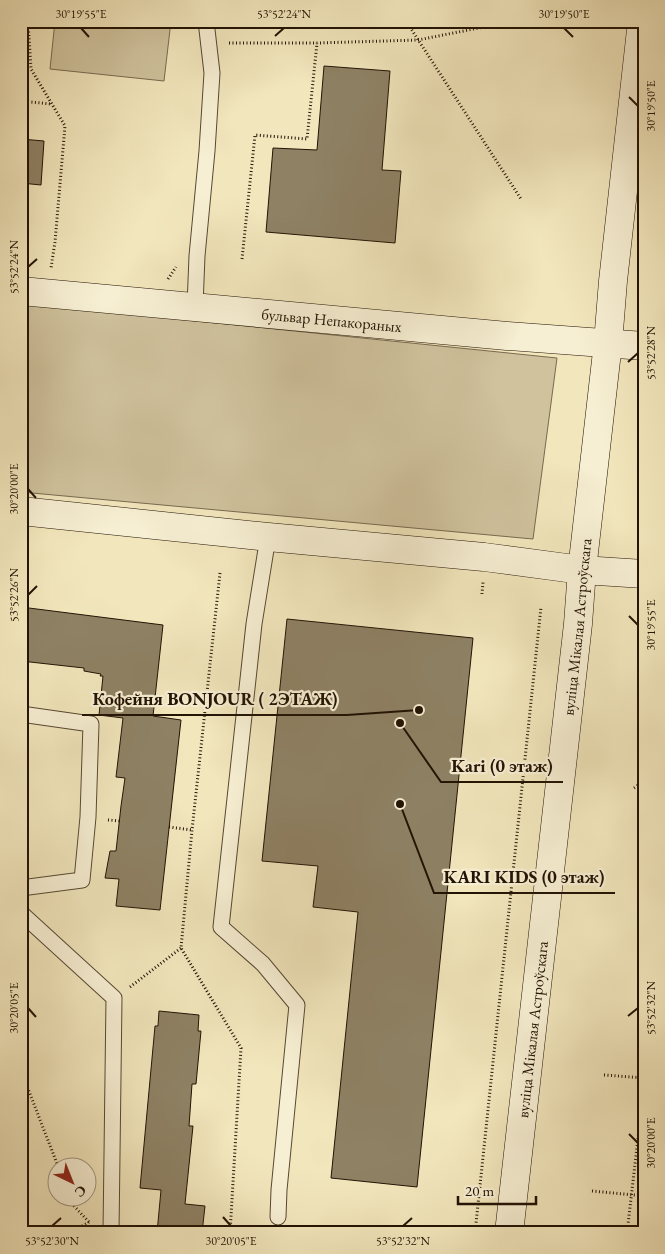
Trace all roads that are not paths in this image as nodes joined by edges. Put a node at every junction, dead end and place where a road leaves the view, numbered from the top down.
1 (206, 21) edge
2 (642, 21) edge
3 (21, 290) edge
4 (195, 306) junction
5 (608, 343) junction
6 (644, 346) edge
7 (21, 511) edge
8 (268, 537) junction
9 (582, 570) junction
10 (644, 574) edge
11 (21, 714) edge
12 (21, 888) edge
13 (21, 913) edge
14 (278, 1217) dead end
15 (111, 1226) edge
16 (508, 1233) edge

1 - 4 lane
2 - 5 main road, вуліца Мікалая Астроўскага
3 - 4 main road, бульвар Непакораных
4 - 5 main road, бульвар Непакораных
5 - 6 main road, бульвар Непакораных
5 - 9 main road, вуліца Мікалая Астроўскага
7 - 8 main road
8 - 9 main road
8 - 14 lane
9 - 10 main road
9 - 16 main road, вуліца Мікалая Астроўскага
11 - 12 lane
13 - 15 lane

